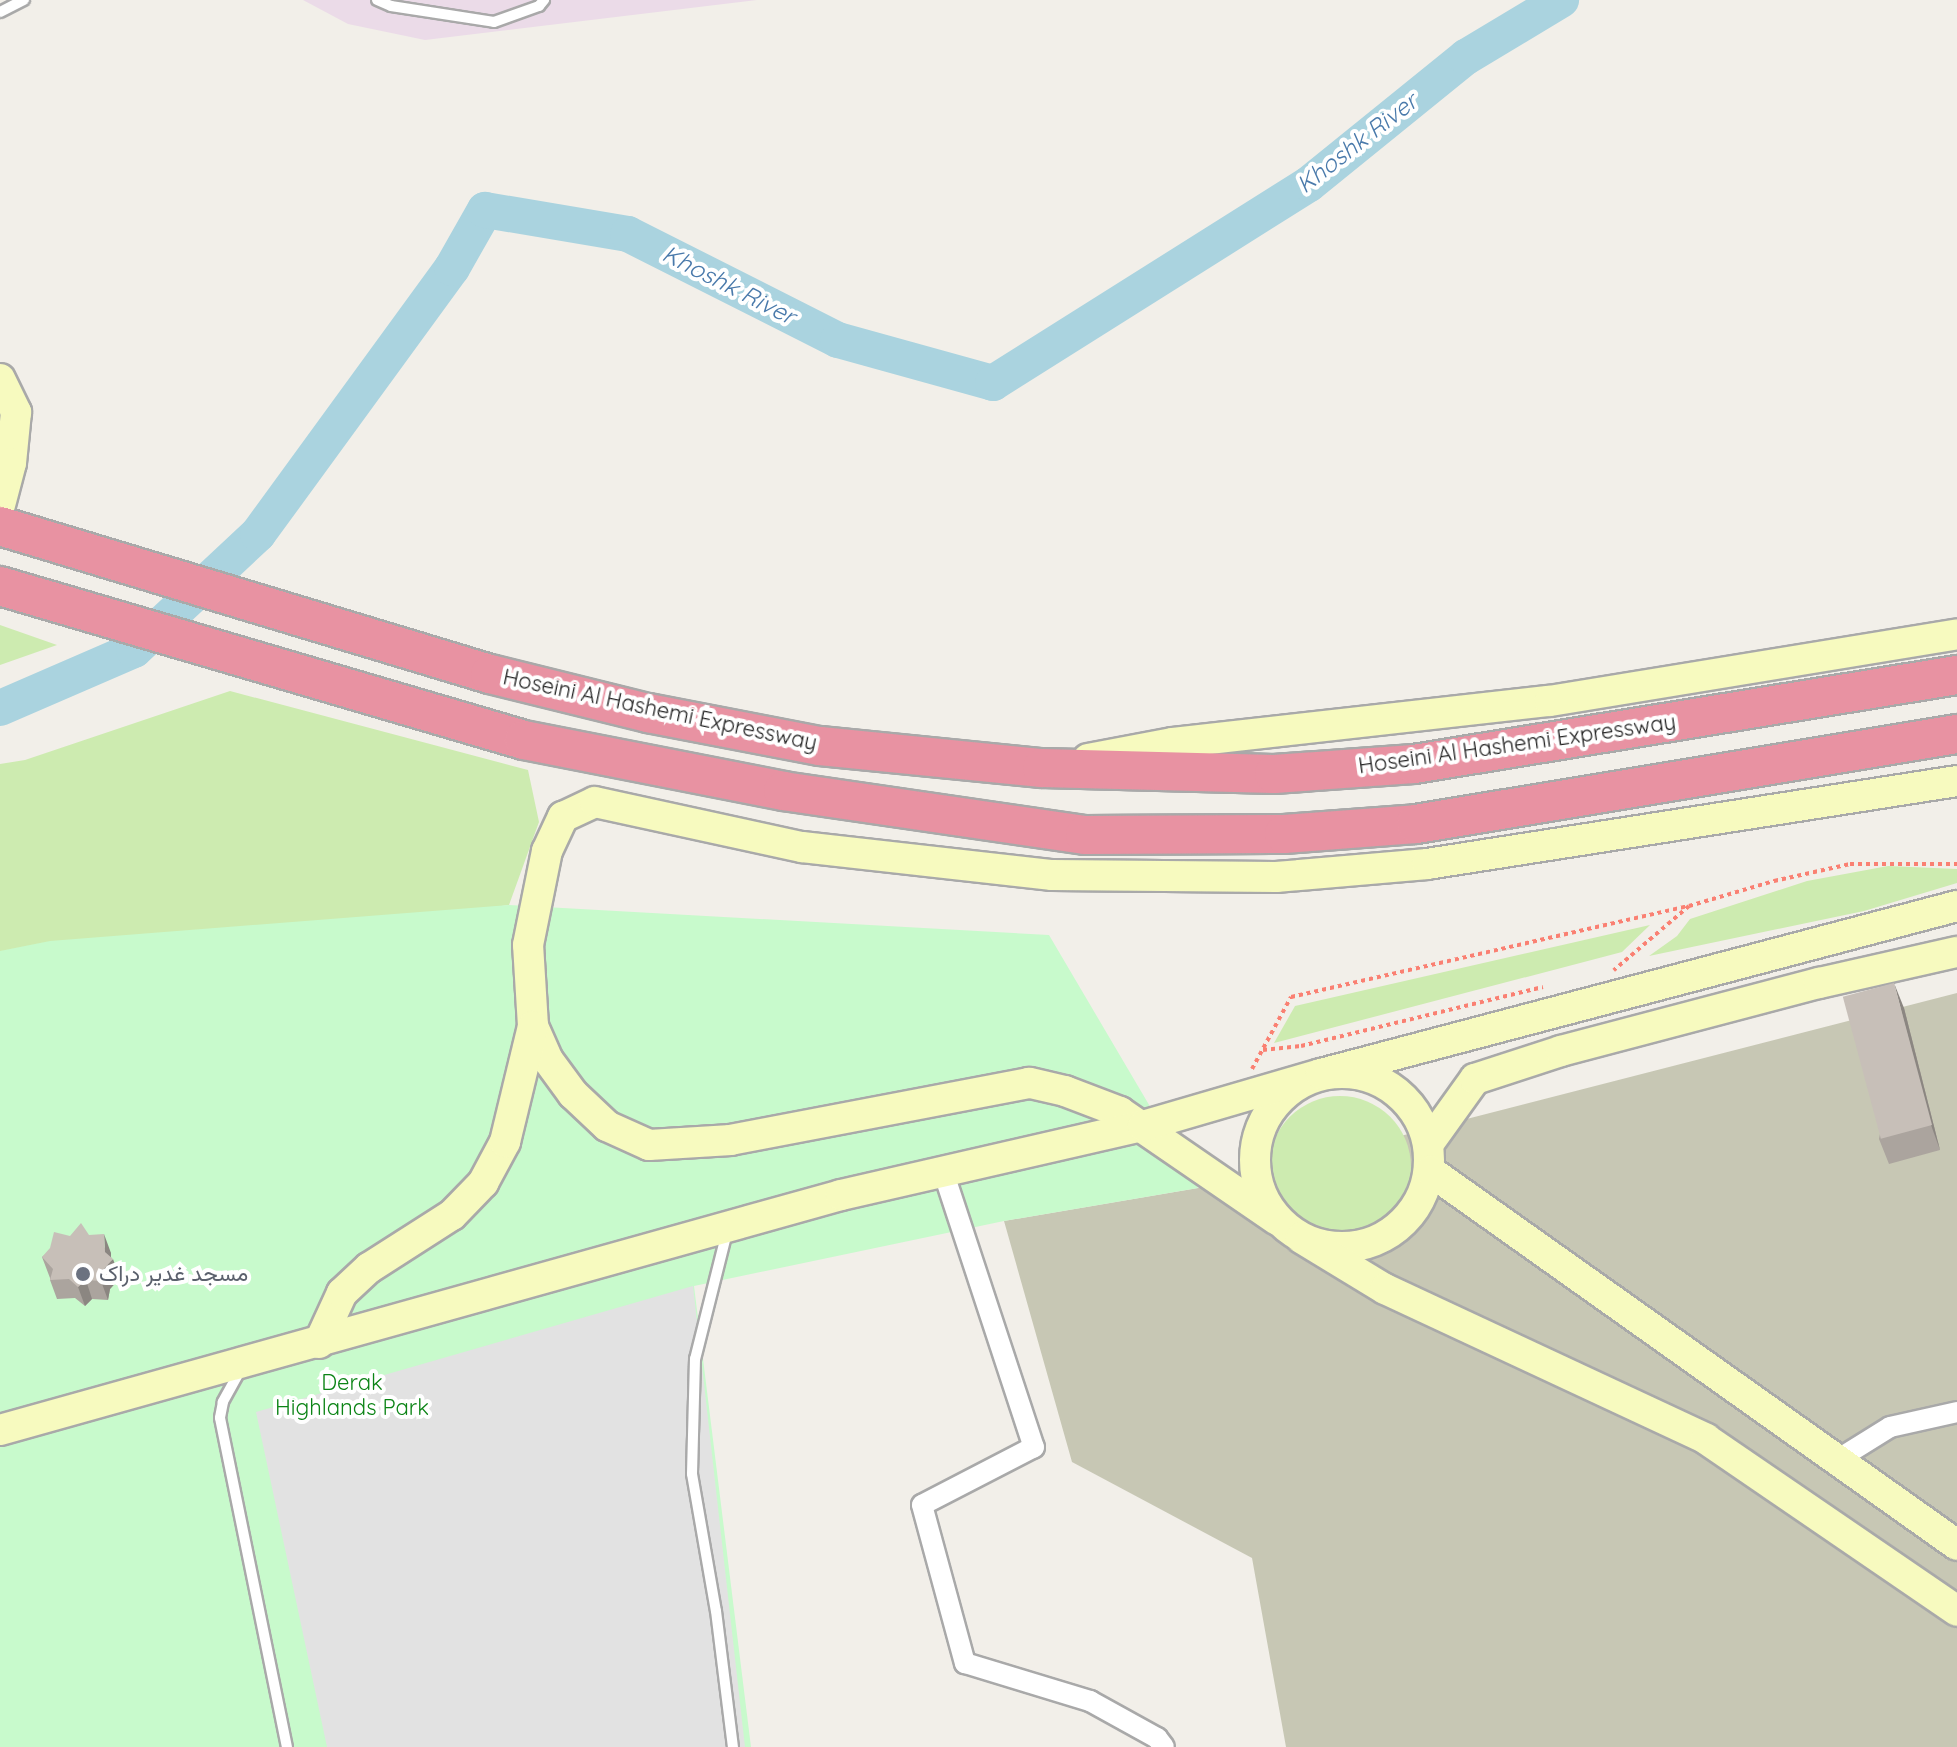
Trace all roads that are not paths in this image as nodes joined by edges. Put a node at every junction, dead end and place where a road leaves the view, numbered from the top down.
1 (24, 0) edge
2 (377, 0) edge
3 (544, 0) edge
4 (0, 12) edge
5 (0, 379) edge
6 (0, 505) edge
7 (0, 526) edge
8 (0, 586) edge
9 (1957, 634) edge
10 (1957, 675) edge
11 (1957, 734) edge
12 (1042, 768) junction
13 (1957, 781) edge
14 (1085, 835) junction
15 (1276, 877) junction
16 (1957, 906) edge
17 (1957, 952) edge
18 (1553, 999) junction
19 (533, 1026) junction
20 (1561, 1051) junction
21 (1321, 1074) junction
22 (1143, 1126) junction
23 (1429, 1157) junction
24 (943, 1171) junction
25 (1277, 1220) junction
26 (729, 1227) junction
27 (1301, 1238) junction
28 (319, 1343) junction
29 (246, 1360) junction
30 (1957, 1412) edge
31 (0, 1430) edge
32 (1837, 1460) junction
33 (1957, 1545) edge
34 (1957, 1611) edge
35 (287, 1747) edge
36 (733, 1747) edge
37 (1164, 1747) edge

1 - 4 lane
2 - 3 lane
5 - 6 street
7 - 12 highway, Hoseini Al Hashemi Expressway
8 - 14 highway
9 - 12 street
10 - 12 highway, Hoseini Al Hashemi Expressway
11 - 14 highway
13 - 15 street
14 - 15 street
15 - 19 street
16 - 18 street
17 - 20 street
18 - 20 street
18 - 21 street
19 - 22 street
19 - 28 street
20 - 23 street
21 - 22 street
21 - 23 street
21 - 25 street
22 - 24 street
22 - 25 street
23 - 27 street
23 - 32 street
24 - 26 street
24 - 37 street
25 - 27 street
26 - 28 street
26 - 36 lane
27 - 34 street
28 - 29 street
29 - 31 street
29 - 35 lane
30 - 32 street
32 - 33 street

